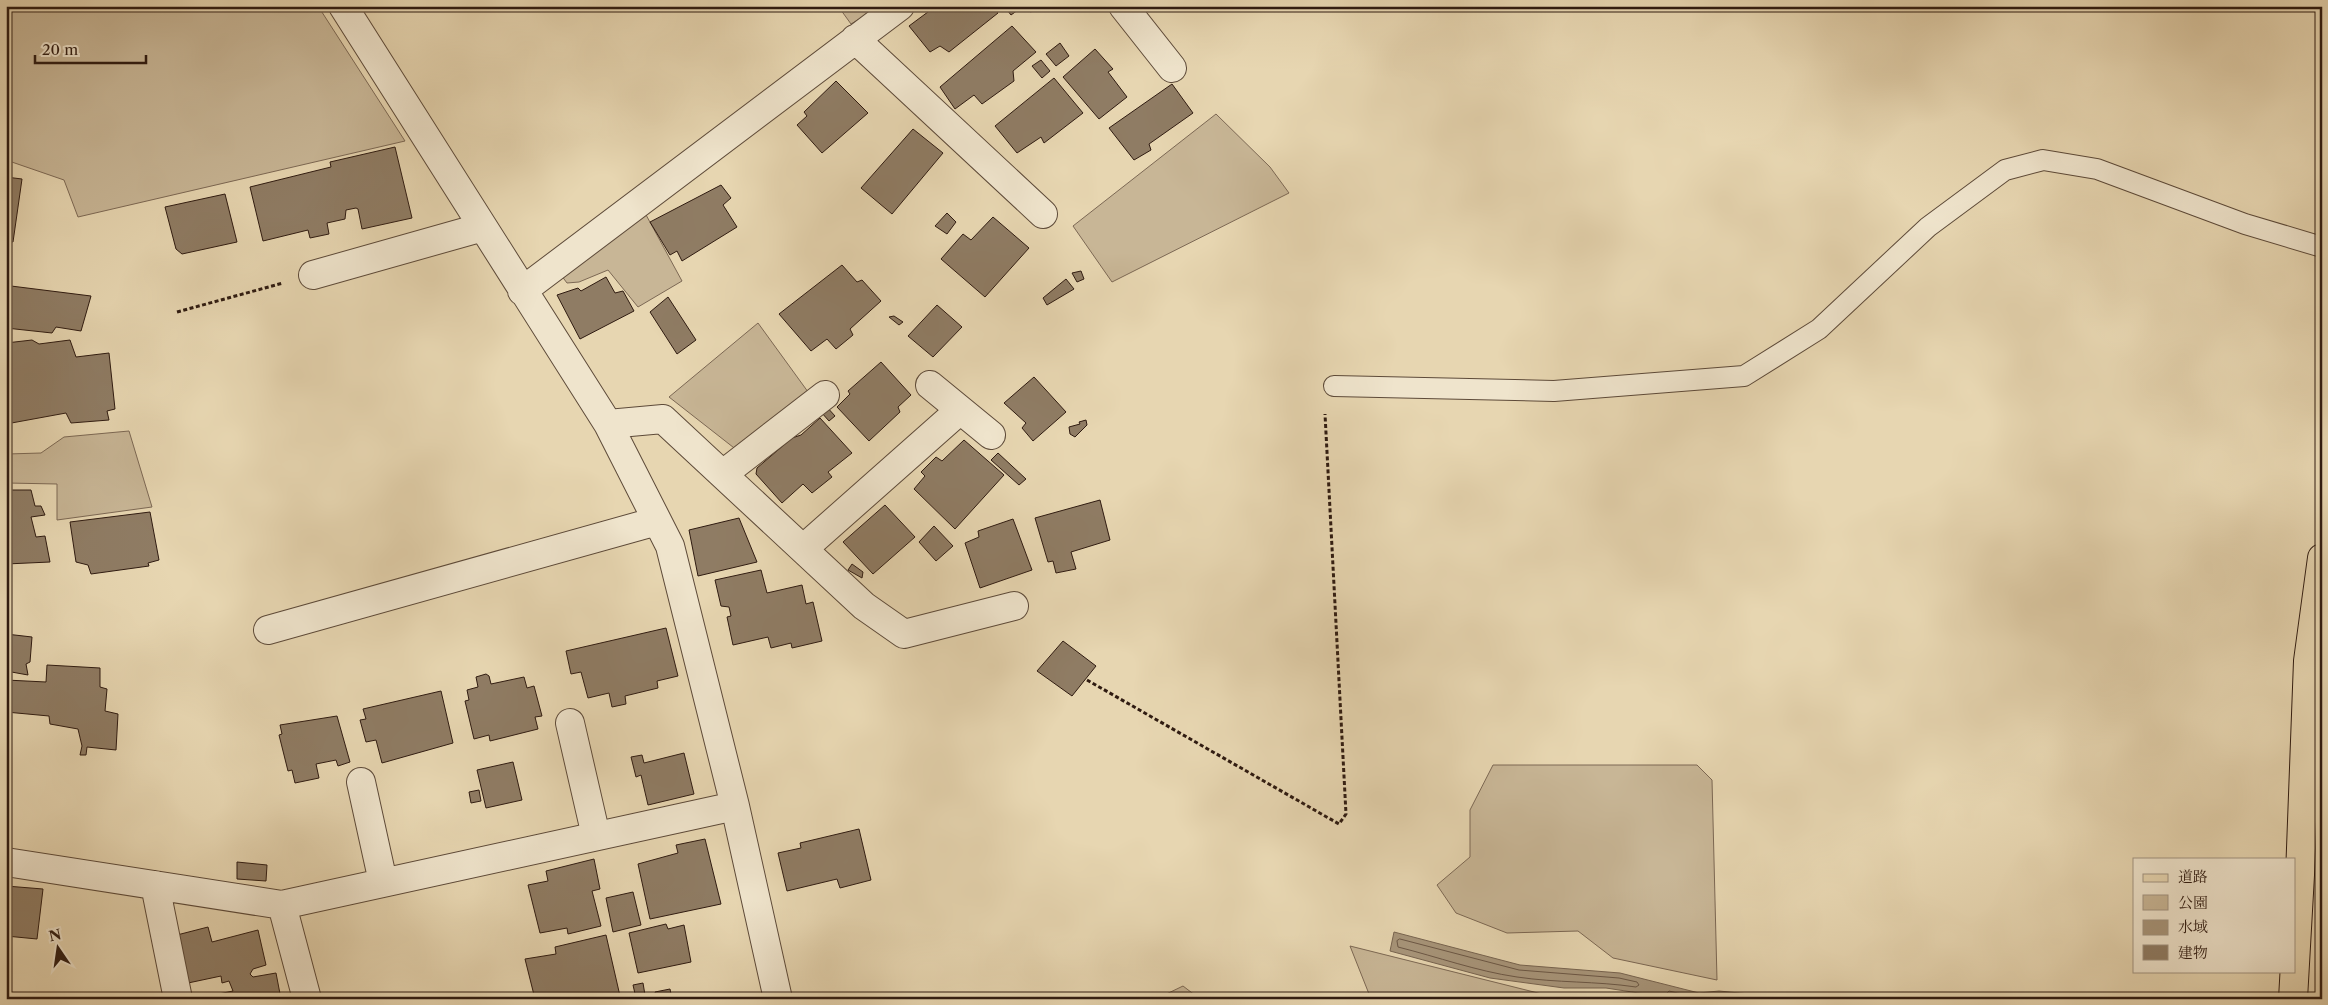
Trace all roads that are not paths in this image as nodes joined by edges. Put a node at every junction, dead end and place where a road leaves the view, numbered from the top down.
1 (343, 6) edge
2 (900, 6) edge
3 (1123, 6) edge
4 (855, 39) junction
5 (1172, 68) dead end
6 (1044, 214) dead end
7 (483, 227) junction
8 (2322, 247) edge
9 (313, 275) road end
10 (522, 291) junction
11 (930, 385) dead end
12 (1334, 386) road end
13 (825, 395) dead end
14 (960, 410) junction
15 (608, 424) junction
16 (991, 435) dead end
17 (723, 474) junction
18 (657, 521) junction
19 (803, 549) junction
20 (2322, 558) edge
21 (1014, 606) dead end
22 (268, 630) dead end
23 (570, 723) dead end
24 (361, 782) dead end
25 (735, 806) junction
26 (596, 836) junction
27 (6, 862) edge
28 (383, 882) junction
29 (155, 884) junction
30 (282, 905) junction
31 (2296, 946) edge
32 (2295, 972) edge
33 (178, 999) edge
34 (307, 999) edge
35 (778, 999) edge
36 (2293, 999) edge

1 - 7 street
2 - 4 street
3 - 5 street
4 - 6 street
4 - 10 street
7 - 9 street
7 - 10 street
8 - 12 lane
10 - 15 street
11 - 14 street
13 - 17 street
14 - 16 street
14 - 19 street
15 - 17 street
15 - 18 street
17 - 19 street
18 - 22 street
18 - 25 street
19 - 21 street
20 - 31 main road
23 - 26 street
24 - 28 street
25 - 26 street
25 - 35 street
26 - 28 street
27 - 29 street
28 - 30 street
29 - 30 street
29 - 33 street
30 - 34 street
32 - 36 main road

